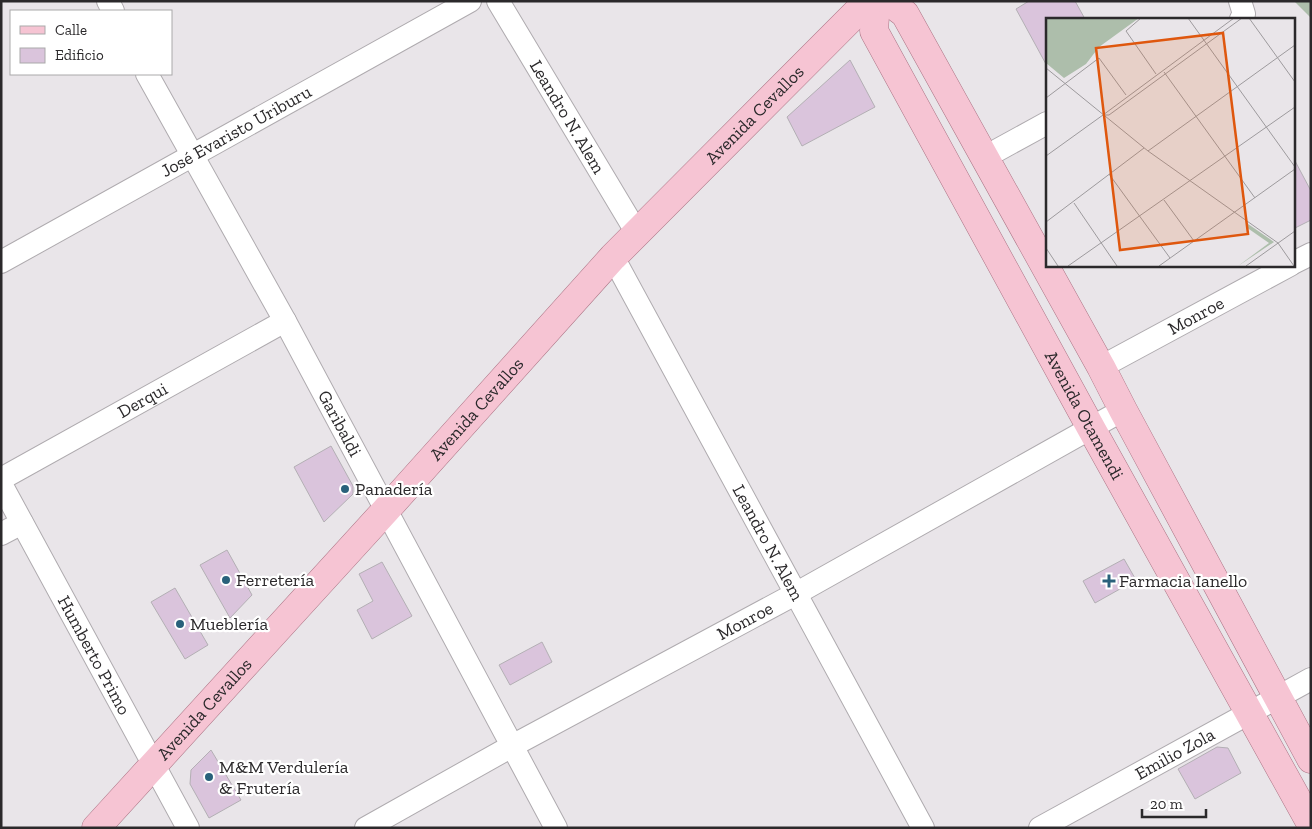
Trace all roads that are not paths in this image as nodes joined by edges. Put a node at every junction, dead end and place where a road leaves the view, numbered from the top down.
1 (470, 1) edge
2 (498, 1) edge
3 (868, 1) edge
4 (876, 1) edge
5 (888, 1) edge
6 (1240, 1) edge
7 (1242, 18) edge
8 (148, 75) edge
9 (1046, 124) edge
10 (193, 156) junction
11 (986, 156) junction
12 (637, 233) junction
13 (1311, 254) edge
14 (613, 257) junction
15 (1, 262) edge
16 (1294, 263) edge
17 (1046, 265) edge
18 (1046, 266) edge
19 (1288, 266) edge
20 (285, 321) junction
21 (1102, 367) junction
22 (1123, 410) junction
23 (1091, 428) junction
24 (1, 479) edge
25 (1, 484) edge
26 (386, 510) junction
27 (22, 523) junction
28 (1, 534) edge
29 (797, 593) junction
30 (1311, 680) edge
31 (1278, 698) junction
32 (1249, 713) junction
33 (512, 746) junction
34 (1311, 759) edge
35 (154, 765) junction
36 (1311, 824) edge
37 (96, 828) edge
38 (188, 828) edge
39 (366, 828) edge
40 (556, 828) edge
41 (923, 828) edge
42 (1040, 828) edge

1 - 10 street, José Evaristo Uriburu
2 - 12 street, Leandro N. Alem
3 - 12 main road, Avenida Cevallos
4 - 23 main road, Avenida Otamendi
5 - 11 main road, Avenida Otamendi
6 - 7 street
8 - 10 street, Garibaldi
9 - 11 street
10 - 15 street, José Evaristo Uriburu
10 - 20 street, Garibaldi
11 - 17 main road, Avenida Otamendi
12 - 14 main road, Avenida Cevallos
13 - 16 street, Monroe
14 - 26 main road, Avenida Cevallos
14 - 29 street, Leandro N. Alem
18 - 21 main road, Avenida Otamendi
19 - 21 street, Monroe
20 - 24 street, Derqui
20 - 26 street, Garibaldi
21 - 22 main road, Avenida Otamendi
22 - 23 street, Monroe
22 - 31 main road, Avenida Otamendi
23 - 29 street, Monroe
23 - 32 main road, Avenida Otamendi
25 - 27 street, Humberto Primo
26 - 33 street, Garibaldi
26 - 35 main road, Avenida Cevallos
27 - 28 street
27 - 35 street, Humberto Primo
29 - 33 street, Monroe
29 - 41 street, Leandro N. Alem
30 - 31 street, Emilio Zola
31 - 32 street, Emilio Zola
31 - 34 main road, Avenida Otamendi
32 - 36 main road, Avenida Otamendi
32 - 42 street, Emilio Zola
33 - 39 street, Monroe
33 - 40 street, Garibaldi
35 - 37 main road, Avenida Cevallos
35 - 38 street, Humberto Primo

